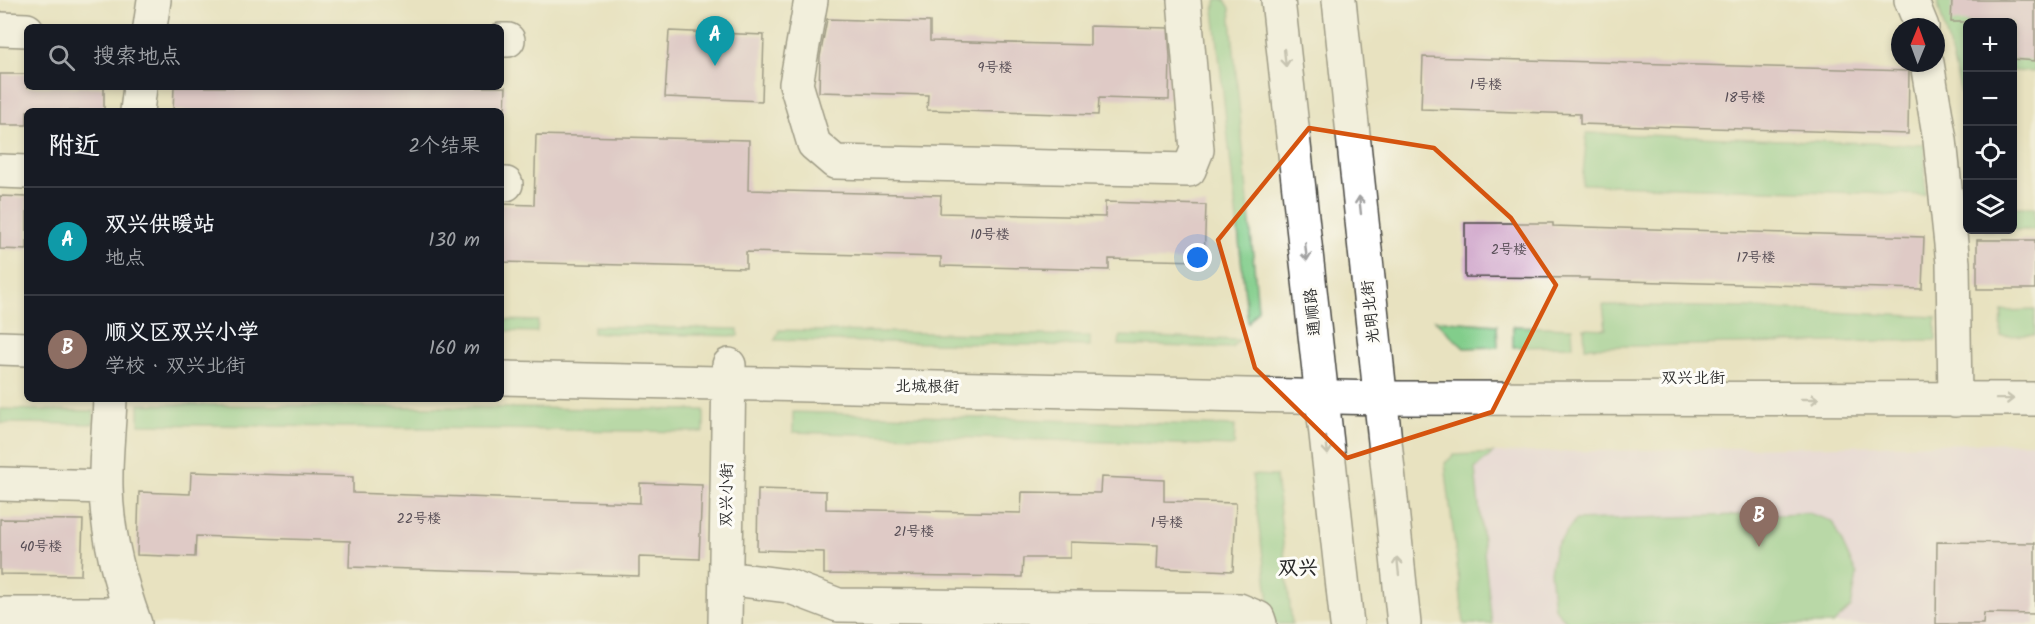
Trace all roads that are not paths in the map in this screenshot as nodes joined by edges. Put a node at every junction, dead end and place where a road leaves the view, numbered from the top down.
1 (154, 0) edge
2 (811, 0) edge
3 (1184, 0) edge
4 (1278, 0) edge
5 (1339, 0) edge
6 (1911, 0) edge
7 (1918, 18) edge
8 (150, 24) edge
9 (0, 29) edge
10 (24, 30) edge
11 (1929, 72) edge
12 (140, 90) edge
13 (136, 108) edge
14 (0, 171) edge
15 (24, 172) edge
16 (0, 348) edge
17 (24, 349) edge
18 (504, 360) edge
19 (0, 367) edge
20 (24, 367) edge
21 (729, 374) junction
22 (2035, 377) edge
23 (504, 378) edge
24 (1350, 388) junction
25 (1955, 389) junction
26 (2035, 399) edge
27 (110, 402) edge
28 (0, 484) edge
29 (106, 487) junction
30 (726, 579) junction
31 (0, 614) edge
32 (1084, 616) edge
33 (133, 619) edge
34 (725, 624) edge
35 (1260, 624) edge
36 (1347, 624) edge
37 (1404, 624) edge

1 - 8 street
2 - 3 street
4 -> 24 street, 通顺路
24 -> 5 street, 光明北街
6 - 7 street
9 - 10 street
11 - 25 street
12 - 13 street
14 - 15 street
16 - 17 street
18 - 21 street, 北城根街
19 - 20 street
21 - 23 street, 北城根街
21 - 24 street, 北城根街
21 - 30 street, 双兴小街
22 - 25 street, 双兴北街
24 - 25 street, 双兴北街
24 -> 36 street, 通顺路
37 -> 24 street, 光明北街
25 -> 26 street, 双兴北街
27 - 29 street
28 - 29 street
29 - 33 street
30 - 32 street
30 - 34 street, 双兴小街
31 - 33 street
32 - 35 street

